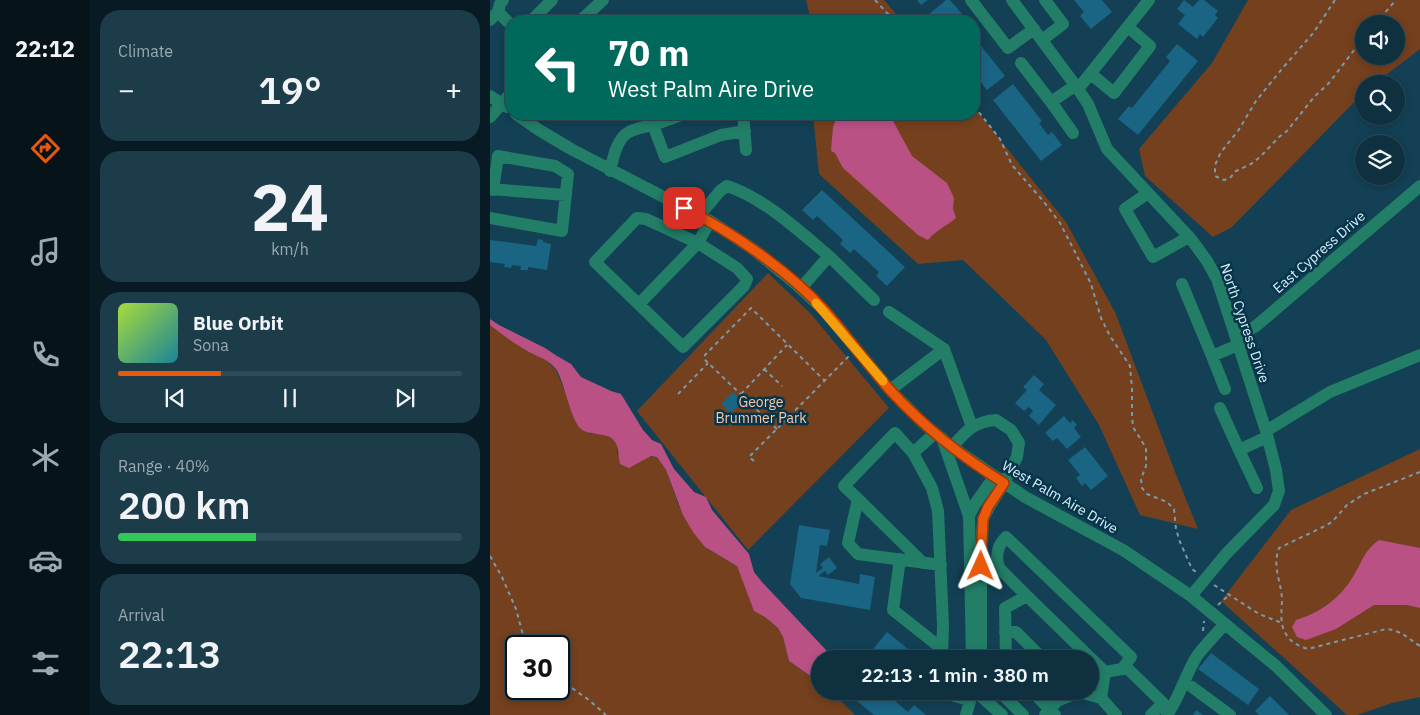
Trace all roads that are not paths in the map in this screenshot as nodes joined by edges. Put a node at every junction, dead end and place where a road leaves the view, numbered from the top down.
1 (552, 0) edge
2 (603, 0) edge
3 (971, 0) edge
4 (1012, 0) edge
5 (1045, 0) edge
6 (1149, 0) edge
7 (536, 15) edge
8 (587, 15) edge
9 (1128, 27) junction
10 (1034, 29) junction
11 (1042, 40) junction
12 (1021, 63) dead end
13 (1091, 74) junction
14 (1077, 87) junction
15 (490, 96) edge
16 (1052, 102) junction
17 (505, 105) edge
18 (505, 107) edge
19 (490, 117) edge
20 (525, 120) edge
21 (650, 120) edge
22 (652, 120) edge
23 (744, 120) edge
24 (745, 131) junction
25 (1073, 133) dead end
26 (746, 150) dead end
27 (610, 170) junction
28 (1420, 186) edge
29 (492, 190) edge
30 (1148, 193) junction
31 (566, 195) junction
32 (490, 218) edge
33 (704, 218) junction
34 (1189, 237) junction
35 (698, 243) junction
36 (829, 256) junction
37 (1182, 284) dead end
38 (801, 288) junction
39 (874, 300) dead end
40 (639, 304) junction
41 (889, 312) dead end
42 (1237, 341) junction
43 (944, 349) junction
44 (1420, 355) edge
45 (1212, 356) junction
46 (1225, 389) dead end
47 (890, 390) junction
48 (1220, 408) dead end
49 (972, 427) junction
50 (1266, 434) junction
51 (943, 440) junction
52 (1239, 450) junction
53 (913, 453) junction
54 (999, 480) junction
55 (1257, 488) dead end
56 (858, 499) junction
57 (969, 516) junction
58 (900, 559) junction
59 (923, 563) junction
60 (940, 565) junction
61 (975, 566) junction
62 (999, 568) junction
63 (1027, 596) junction
64 (1190, 596) junction
65 (1226, 624) junction
66 (1005, 632) junction
67 (936, 650) edge
68 (941, 650) edge
69 (972, 650) edge
70 (980, 650) edge
71 (1006, 650) edge
72 (1034, 650) edge
73 (1125, 666) junction
74 (1105, 672) junction
75 (1192, 687) dead end
76 (971, 700) edge
77 (981, 700) edge
78 (1008, 700) edge
79 (1039, 700) edge
80 (1103, 705) edge
81 (1050, 713) edge
82 (966, 715) edge
83 (1002, 715) edge
84 (1023, 715) edge
85 (1116, 715) edge
86 (1151, 715) edge
87 (1167, 715) edge
88 (1230, 715) edge
89 (1326, 715) edge

1 - 7 street
2 - 8 street
3 - 10 street
4 - 10 street, North Cypress Drive
5 - 11 street
6 - 9 street
9 - 13 street
9 - 13 street
10 - 11 street, North Cypress Drive
11 - 14 street, North Cypress Drive
12 - 16 street
13 - 14 street
14 - 16 street
14 - 30 street, North Cypress Drive
15 - 17 street
16 - 25 street
18 - 19 street
20 - 27 street, West Palm Aire Drive
21 - 27 street
22 - 24 street
23 - 24 street
24 - 26 street
27 - 33 street, West Palm Aire Drive
28 - 42 street, East Cypress Drive
29 - 31 street
29 - 31 street
30 - 34 street, North Cypress Drive
30 - 34 street
31 - 32 street
33 - 35 street
33 - 36 street
33 - 38 street, West Palm Aire Drive
34 - 42 street, North Cypress Drive
35 - 40 street
35 - 40 street
35 - 40 street
36 - 38 street
36 - 39 street
37 - 45 street
38 - 47 street, West Palm Aire Drive
41 - 43 street
42 - 45 street, East Cypress Drive
42 - 50 street, North Cypress Drive
43 - 47 street
43 - 49 street
44 - 50 street
45 - 46 street
47 - 51 street, West Palm Aire Drive
48 - 52 street
49 - 51 street
49 - 54 street
50 - 52 street
50 - 64 street, North Cypress Drive
51 - 53 street
51 - 54 street, West Palm Aire Drive
51 - 57 street
52 - 55 street
53 - 56 street
53 - 60 street
54 - 57 street
54 - 61 street
54 - 64 street, West Palm Aire Drive
56 - 58 street
56 - 59 street
57 - 61 street
58 - 59 street
58 - 67 street
59 - 60 street
60 - 68 street
61 - 62 street
61 - 69 street
61 - 70 street
62 - 63 street
62 - 73 street
63 - 66 street
63 - 74 street
64 - 65 street, West Palm Aire Drive
65 - 87 street
65 - 89 street, West Palm Aire Drive
66 - 71 street
66 - 72 street
73 - 74 street
73 - 86 street
74 - 80 street
75 - 88 street
76 - 82 street
77 - 83 street
78 - 84 street
79 - 81 street
80 - 81 street
80 - 85 street

